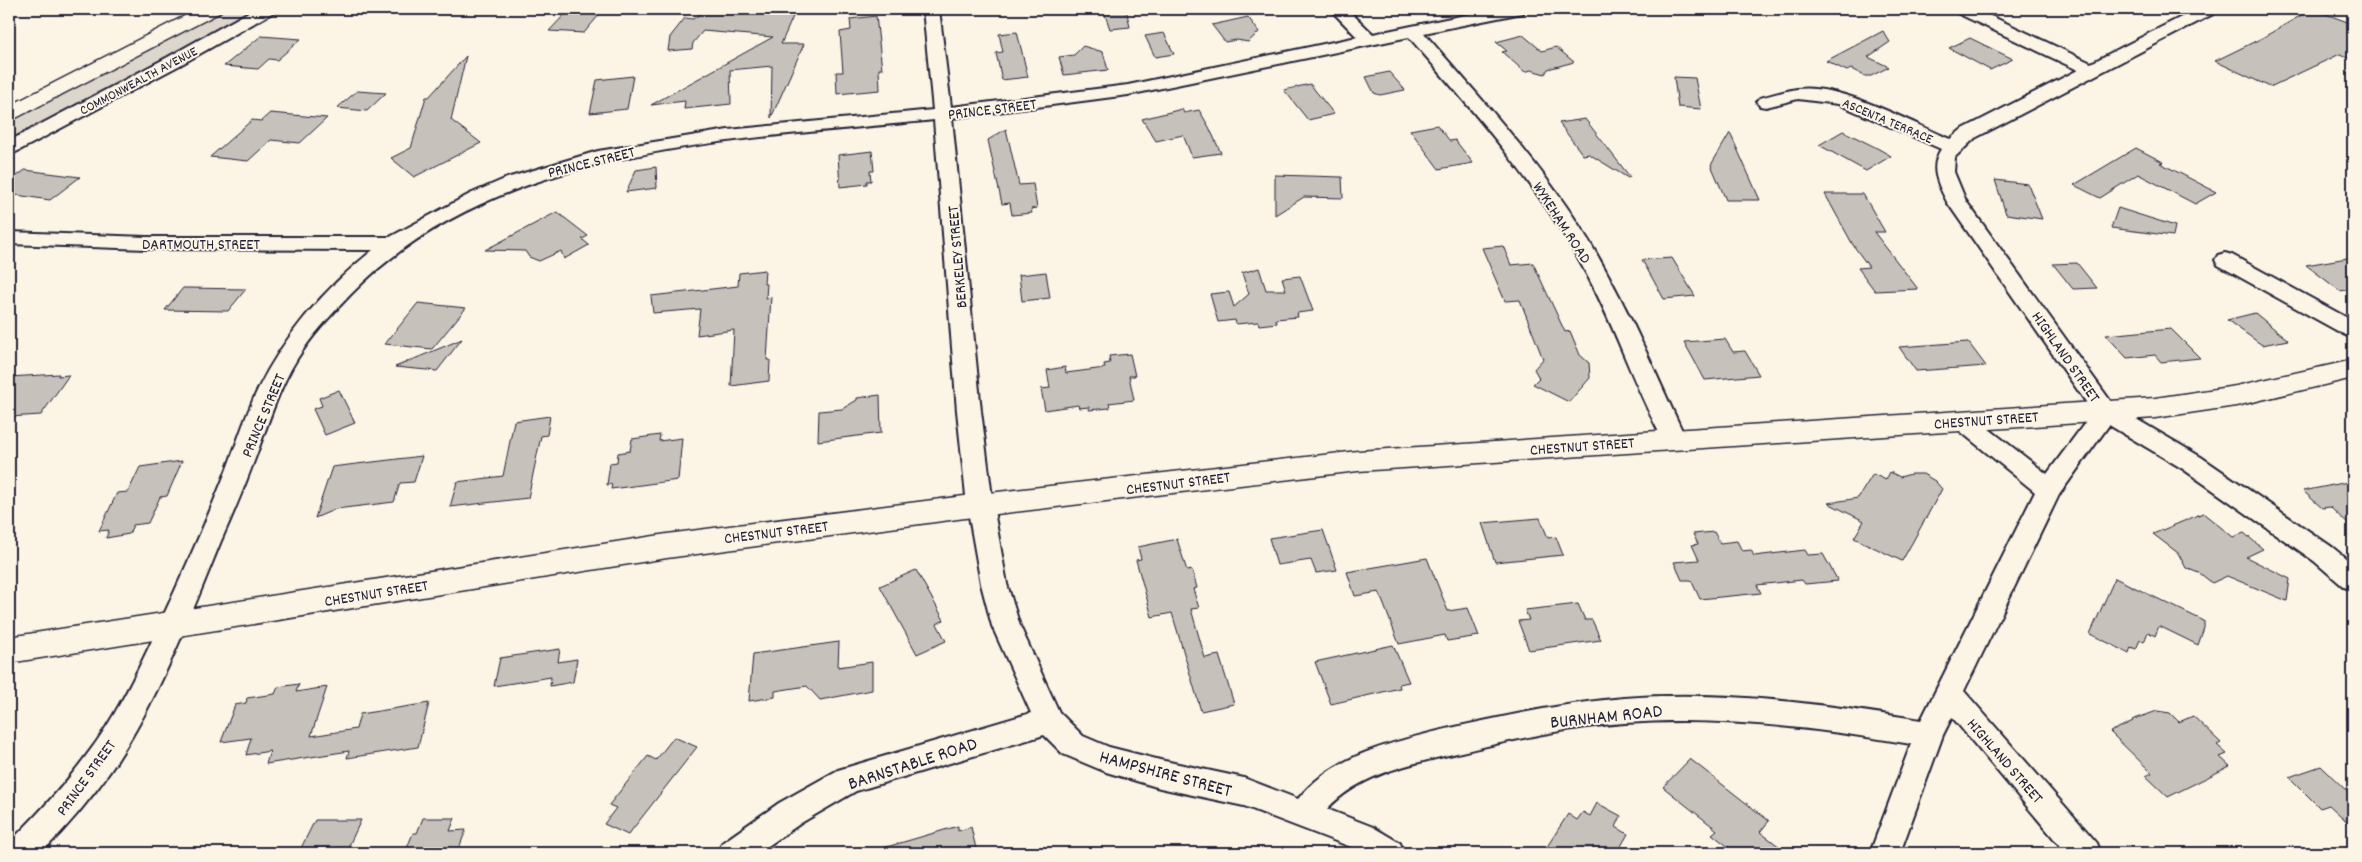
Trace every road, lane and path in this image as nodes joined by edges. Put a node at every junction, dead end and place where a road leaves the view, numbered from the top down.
1 (212, 9) edge
2 (266, 9) edge
3 (931, 9) edge
4 (1338, 9) edge
5 (1517, 9) edge
6 (1963, 9) edge
7 (2209, 9) edge
8 (1413, 31) junction
9 (1370, 41) junction
10 (2091, 70) junction
11 (1766, 102) dead end
12 (9, 114) edge
13 (943, 114) junction
14 (1950, 146) junction
15 (9, 148) edge
16 (9, 238) edge
17 (394, 244) junction
18 (2225, 260) dead end
19 (2353, 330) edge
20 (2353, 369) edge
21 (2106, 412) junction
22 (1963, 421) junction
23 (1674, 439) junction
24 (2049, 489) junction
25 (980, 505) junction
26 (2353, 579) edge
27 (172, 624) junction
28 (9, 650) edge
29 (1948, 692) junction
30 (1049, 721) junction
31 (1929, 734) junction
32 (1304, 814) junction
33 (20, 853) edge
34 (733, 853) edge
35 (1389, 853) edge
36 (1885, 853) edge
37 (2086, 853) edge

1 - 12 main road, COMMONWEALTH AVENUE
2 - 15 street, COMMONWEALTH AVENUE
3 - 13 street, BERKELEY STREET
4 - 9 street
5 - 8 street, PRINCE STREET
6 - 10 street
7 - 10 street
8 - 9 street, PRINCE STREET
8 - 23 street, WYKEHAM ROAD
9 - 13 street, PRINCE STREET
10 - 14 street
11 - 14 street, ASCENTA TERRACE
13 - 17 street, PRINCE STREET
13 - 25 street, BERKELEY STREET
14 - 21 street, HIGHLAND STREET
16 - 17 street, DARTMOUTH STREET
17 - 27 street, PRINCE STREET
18 - 19 street
20 - 21 main road, CHESTNUT STREET
21 - 22 main road, CHESTNUT STREET
21 - 24 street, HIGHLAND STREET
21 - 26 street
22 - 23 main road, CHESTNUT STREET
22 - 24 street
23 - 25 main road, CHESTNUT STREET
24 - 29 street, HIGHLAND STREET
25 - 27 main road, CHESTNUT STREET
25 - 30 street, HAMPSHIRE STREET
27 - 28 main road, CHESTNUT STREET
27 - 33 street, PRINCE STREET
29 - 31 street
29 - 37 street, HIGHLAND STREET
30 - 32 street, HAMPSHIRE STREET
30 - 34 street, BARNSTABLE ROAD
31 - 32 street, BURNHAM ROAD
31 - 36 street
32 - 35 street, HAMPSHIRE STREET

